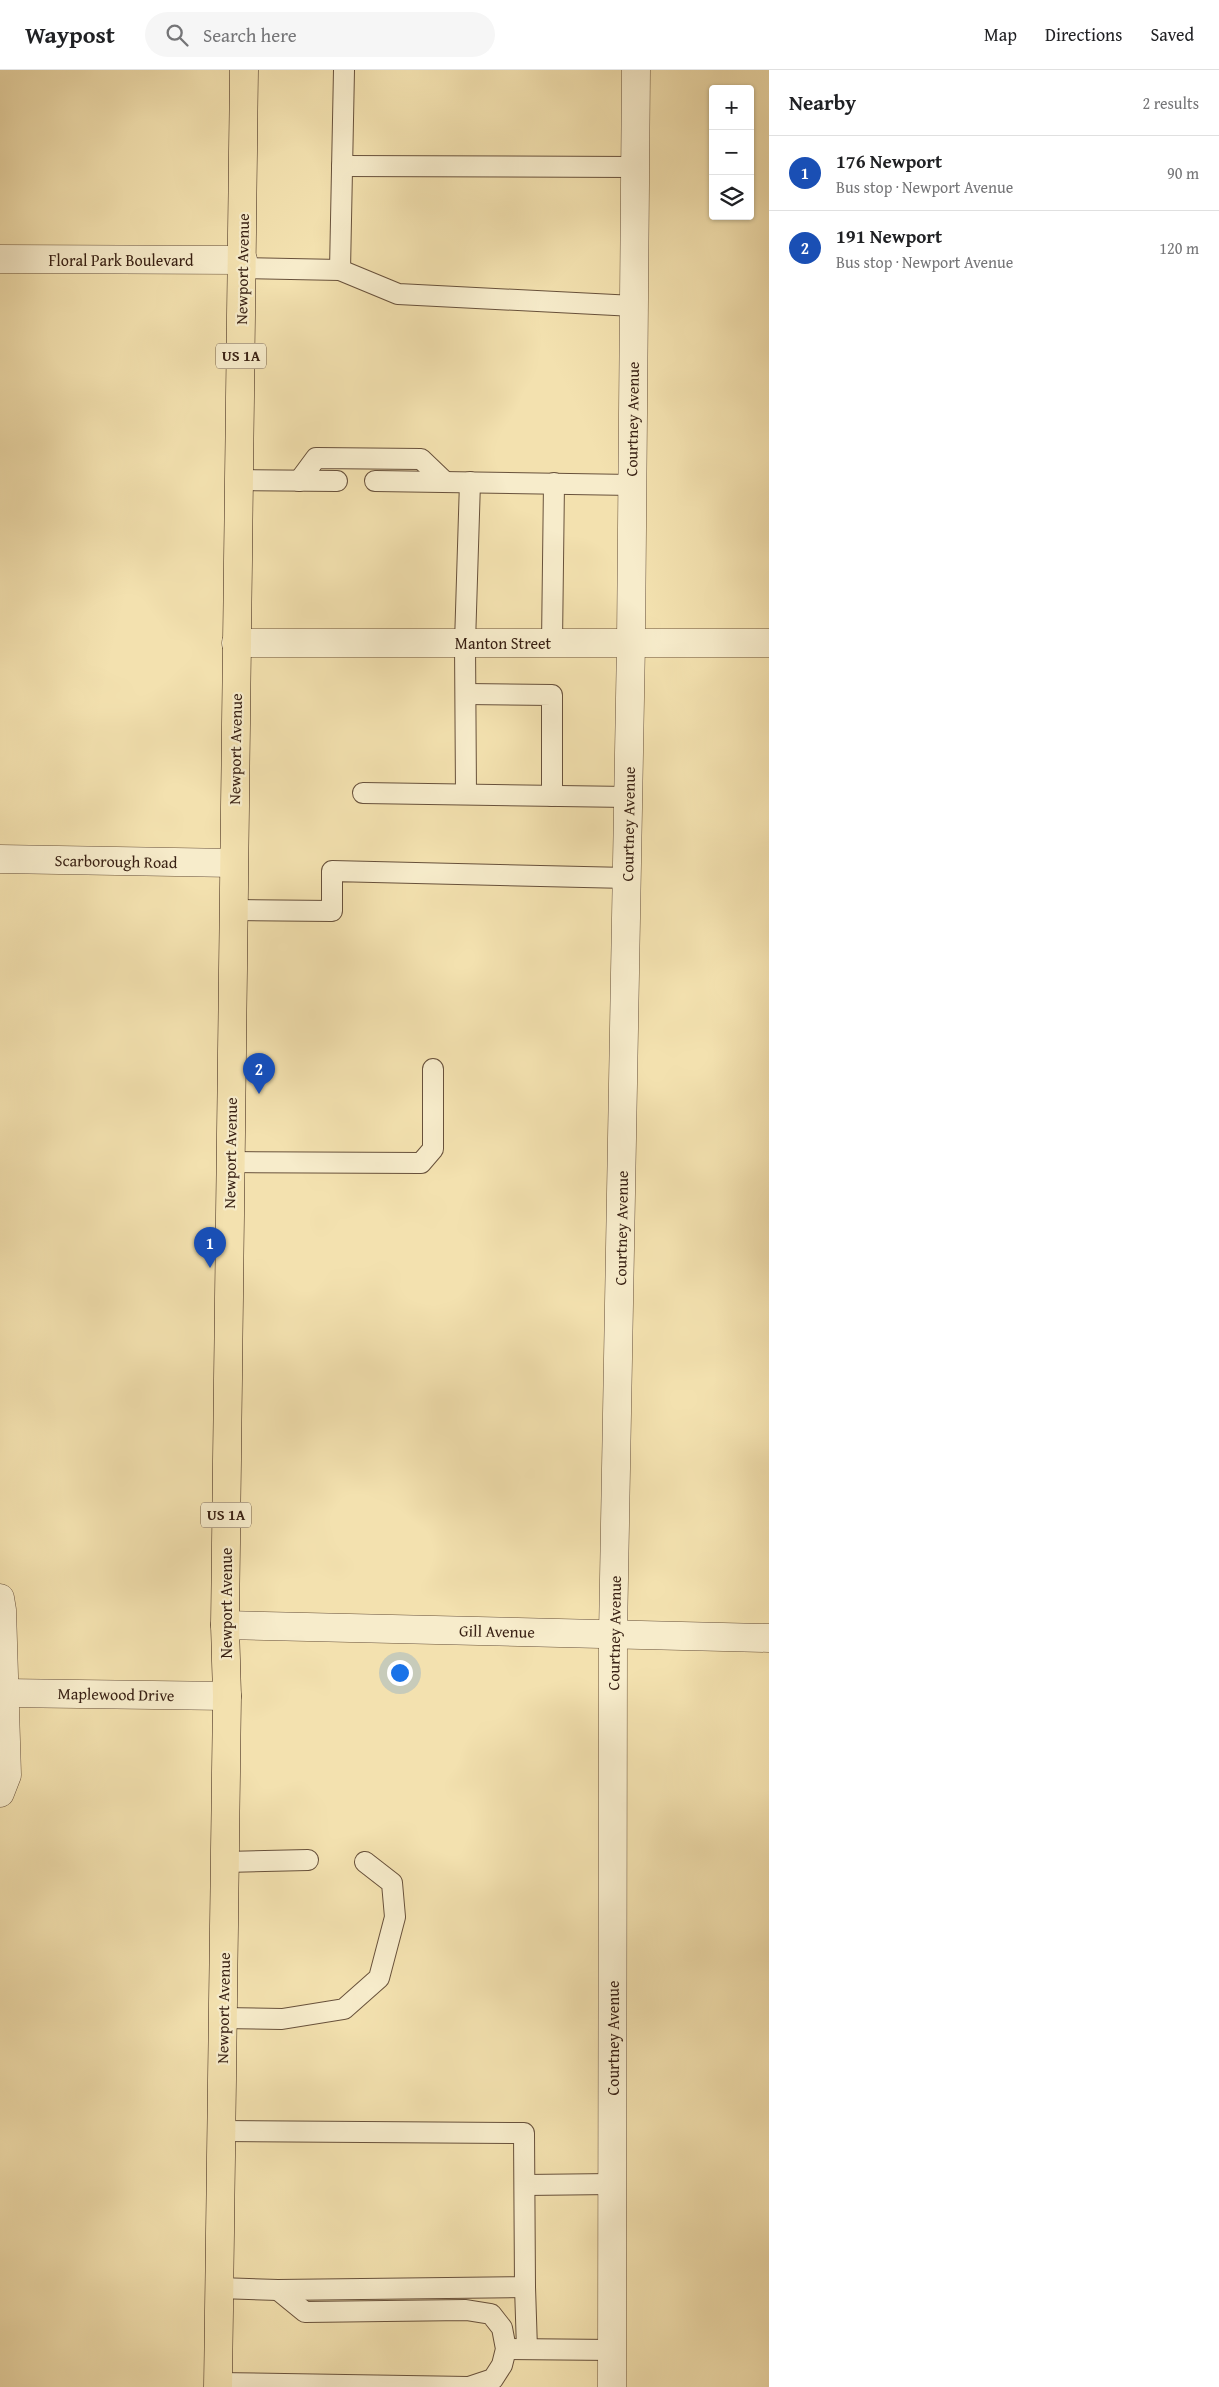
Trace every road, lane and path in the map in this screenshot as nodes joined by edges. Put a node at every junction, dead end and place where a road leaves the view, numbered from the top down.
1 (244, 70) edge
2 (344, 70) edge
3 (636, 70) edge
4 (342, 166) junction
5 (635, 167) junction
6 (0, 260) edge
7 (242, 264) junction
8 (340, 270) junction
9 (634, 306) junction
10 (239, 480) junction
11 (298, 481) junction
12 (444, 481) junction
13 (470, 482) junction
14 (554, 483) junction
15 (632, 485) junction
16 (337, 487) dead end
17 (375, 488) dead end
18 (236, 643) junction
19 (465, 643) junction
20 (552, 643) junction
21 (631, 643) junction
22 (769, 643) edge
23 (466, 694) junction
24 (363, 793) dead end
25 (466, 794) junction
26 (552, 796) junction
27 (628, 797) junction
28 (0, 859) edge
29 (233, 863) junction
30 (627, 878) junction
31 (233, 910) junction
32 (433, 1069) dead end
33 (230, 1162) junction
34 (0, 1598) edge
35 (225, 1625) junction
36 (613, 1634) junction
37 (769, 1638) edge
38 (5, 1693) junction
39 (227, 1696) junction
40 (0, 1793) edge
41 (308, 1860) dead end
42 (224, 1862) junction
43 (365, 1862) dead end
44 (222, 2018) junction
45 (221, 2131) junction
46 (612, 2184) junction
47 (525, 2185) junction
48 (525, 2287) junction
49 (219, 2288) junction
50 (278, 2290) junction
51 (506, 2349) junction
52 (527, 2349) junction
53 (612, 2350) junction
54 (218, 2385) edge
55 (469, 2387) edge
56 (612, 2387) edge

1 - 7 main road, Newport Avenue / US 1A
2 - 4 lane
3 - 5 street, Courtney Avenue
4 - 5 lane
4 - 8 lane
5 - 9 street, Courtney Avenue
6 - 7 street, Floral Park Boulevard
7 - 8 lane
7 - 10 main road, Newport Avenue / US 1A
8 - 9 lane
9 - 15 street, Courtney Avenue
10 - 11 lane
10 - 18 main road, Newport Avenue / US 1A
11 - 12 lane
11 - 16 lane
12 - 13 lane
12 - 17 lane
13 - 14 lane
13 - 19 lane
14 - 15 lane
14 - 20 lane
15 - 21 street, Courtney Avenue
18 - 19 street, Manton Street
18 - 29 main road, Newport Avenue / US 1A
19 - 20 street, Manton Street
19 - 23 lane
20 - 21 street, Manton Street
21 - 22 street, Manton Street
21 - 27 street, Courtney Avenue
23 - 25 lane
23 - 26 lane
24 - 25 lane
25 - 26 lane
26 - 27 lane
27 - 30 street, Courtney Avenue
28 - 29 street, Scarborough Road
29 - 31 main road, Newport Avenue / US 1A
30 - 31 lane
30 - 36 street, Courtney Avenue
31 - 33 main road, Newport Avenue / US 1A
32 - 33 lane
33 - 35 main road, Newport Avenue / US 1A
34 - 38 street
35 - 36 street, Gill Avenue
35 - 39 main road, Newport Avenue / US 1A
36 - 37 street, Gill Avenue
36 - 46 street, Courtney Avenue
38 - 39 street, Maplewood Drive
38 - 40 street
39 - 42 main road, Newport Avenue / US 1A
41 - 42 lane
42 - 44 main road, Newport Avenue / US 1A
43 - 44 lane
44 - 45 main road, Newport Avenue / US 1A
45 - 47 lane
45 - 49 main road, Newport Avenue / US 1A
46 - 47 lane
46 - 53 street, Courtney Avenue
47 - 48 lane
48 - 50 lane
48 - 52 lane
49 - 50 lane
49 - 54 main road, Newport Avenue / US 1A
50 - 51 lane
51 - 52 lane
51 - 55 lane
52 - 53 lane
53 - 56 street, Courtney Avenue
54 - 55 lane

